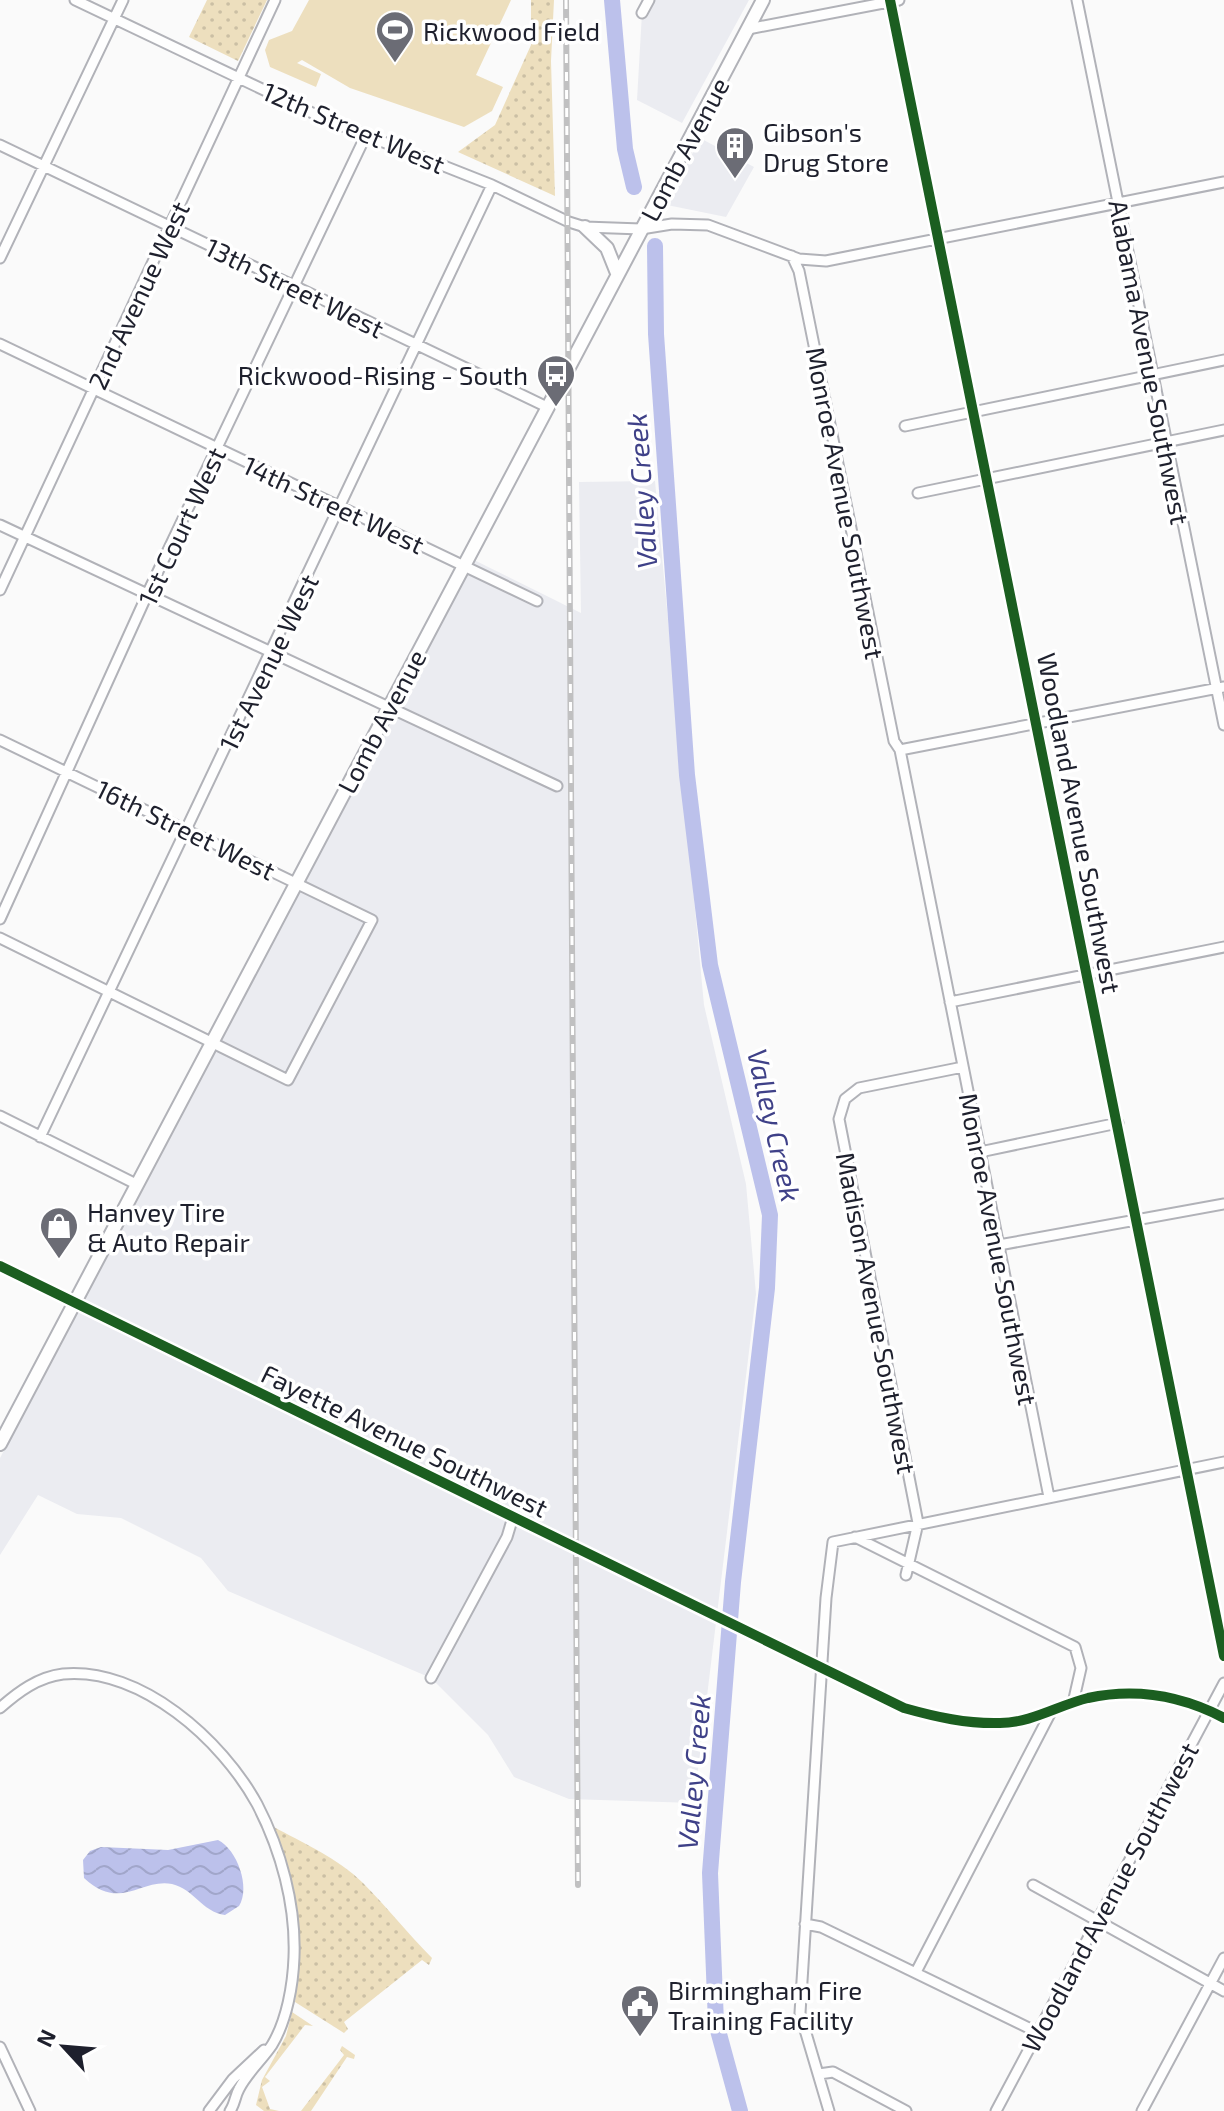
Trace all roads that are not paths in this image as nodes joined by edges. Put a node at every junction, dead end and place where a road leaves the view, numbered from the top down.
1 (75, 0) edge
2 (123, 0) edge
3 (275, 0) edge
4 (649, 0) edge
5 (763, 0) edge
6 (1077, 0) edge
7 (894, 1) edge
8 (642, 13) dead end
9 (114, 18) junction
10 (748, 29) junction
11 (238, 77) junction
12 (366, 135) junction
13 (0, 145) edge
14 (43, 166) junction
15 (1224, 182) edge
16 (492, 185) junction
17 (1118, 203) junction
18 (170, 226) junction
19 (585, 227) junction
20 (641, 229) junction
21 (938, 239) junction
22 (792, 256) junction
23 (0, 258) edge
24 (617, 273) junction
25 (295, 285) junction
26 (0, 344) edge
27 (418, 346) junction
28 (1224, 360) edge
29 (1152, 375) junction
30 (93, 390) junction
31 (547, 407) junction
32 (973, 413) junction
33 (905, 426) dead end
34 (1224, 430) edge
35 (1165, 442) junction
36 (217, 448) junction
37 (987, 477) junction
38 (918, 493) dead end
39 (341, 508) junction
40 (0, 525) edge
41 (25, 536) junction
42 (464, 565) junction
43 (0, 590) edge
44 (149, 594) junction
45 (537, 601) dead end
46 (271, 653) junction
47 (1220, 688) edge
48 (388, 707) junction
49 (1037, 725) junction
50 (1224, 725) edge
51 (0, 740) edge
52 (900, 750) junction
53 (69, 773) junction
54 (557, 786) dead end
55 (187, 830) junction
56 (296, 882) junction
57 (0, 919) edge
58 (0, 938) edge
59 (1224, 947) edge
60 (1088, 974) junction
61 (112, 992) junction
62 (950, 1002) junction
63 (212, 1042) junction
64 (963, 1067) junction
65 (0, 1116) edge
66 (1118, 1123) junction
67 (40, 1137) junction
68 (980, 1152) junction
69 (136, 1184) junction
70 (1224, 1204) edge
71 (1137, 1219) junction
72 (999, 1245) junction
73 (0, 1266) edge
74 (74, 1302) junction
75 (0, 1444) edge
76 (1224, 1462) edge
77 (1188, 1469) junction
78 (1049, 1497) junction
79 (513, 1517) junction
80 (918, 1523) junction
81 (855, 1537) junction
82 (910, 1564) junction
83 (906, 1575) dead end
84 (1224, 1656) edge
85 (821, 1668) junction
86 (431, 1678) dead end
87 (1224, 1683) edge
88 (1073, 1703) junction
89 (1, 1708) edge
90 (1052, 1710) junction
91 (1209, 1710) junction
92 (1224, 1718) edge
93 (1033, 1885) dead end
94 (1097, 1921) junction
95 (805, 1924) junction
96 (1224, 1958) edge
97 (916, 1972) junction
98 (1211, 1984) junction
99 (1224, 1991) edge
100 (1037, 2032) junction
101 (273, 2043) junction
102 (0, 2047) edge
103 (819, 2074) junction
104 (30, 2111) edge
105 (209, 2111) edge
106 (230, 2111) edge
107 (829, 2111) edge
108 (906, 2111) edge
109 (996, 2111) edge
110 (1142, 2111) edge

1 - 9 street, 12th Street West
2 - 9 street
3 - 11 street, 2nd Avenue West
4 - 8 street
5 - 10 main road, Lomb Avenue
6 - 17 street, Alabama Avenue Southwest
7 - 10 street
7 - 21 street, Woodland Avenue Southwest
9 - 11 street, 12th Street West
9 - 14 street
10 - 20 main road, Lomb Avenue
11 - 12 street, 12th Street West
11 - 18 street, 2nd Avenue West
12 - 16 street, 12th Street West
12 - 25 street, 1st Court West
13 - 14 street, 13th Street West
14 - 18 street, 13th Street West
14 - 23 street
15 - 17 street, 12th Street West
16 - 19 street, 12th Street West
16 - 27 street, 1st Avenue West
17 - 21 street, 12th Street West
17 - 29 street, Alabama Avenue Southwest
18 - 25 street, 13th Street West
18 - 30 street, 2nd Avenue West
19 - 20 street, 12th Street West
19 - 24 main road
20 - 22 street, 12th Street West
20 - 24 main road, Lomb Avenue
21 - 22 street, 12th Street West
21 - 32 street, Woodland Avenue Southwest
22 - 52 street, Monroe Avenue Southwest
24 - 31 main road, Lomb Avenue
25 - 27 street, 13th Street West
25 - 36 street, 1st Court West
26 - 30 street, 14th Street West
27 - 31 street, 13th Street West
27 - 39 street, 1st Avenue West
28 - 29 street
29 - 32 street
29 - 35 street, Alabama Avenue Southwest
30 - 36 street, 14th Street West
30 - 41 street, 2nd Avenue West
31 - 42 main road, Lomb Avenue
32 - 33 street
32 - 37 street, Woodland Avenue Southwest
34 - 35 street
35 - 37 street
35 - 47 street, Alabama Avenue Southwest
36 - 39 street, 14th Street West
36 - 44 street, 1st Court West
37 - 38 street
37 - 49 street, Woodland Avenue Southwest
39 - 42 street, 14th Street West
39 - 46 street, 1st Avenue West
40 - 41 street
41 - 43 street, 2nd Avenue West
41 - 44 street
42 - 45 street, 14th Street West
42 - 48 main road, Lomb Avenue
44 - 46 street
44 - 53 street, 1st Court West
46 - 48 street
46 - 55 street, 1st Avenue West
47 - 49 street
47 - 50 street, Alabama Avenue Southwest
48 - 54 street
48 - 56 main road, Lomb Avenue
49 - 52 street
49 - 60 street, Woodland Avenue Southwest
51 - 53 street, 16th Street West
52 - 62 street, Monroe Avenue Southwest
53 - 55 street, 16th Street West
53 - 57 street, 1st Court West
55 - 56 street, 16th Street West
55 - 61 street, 1st Avenue West
56 - 63 main road, Lomb Avenue
56 - 63 street, 16th Street West
58 - 61 street
59 - 60 street
60 - 62 street
60 - 66 street, Woodland Avenue Southwest
61 - 63 street
61 - 67 street, 1st Avenue West
62 - 64 street, Monroe Avenue Southwest
63 - 69 main road, Lomb Avenue
64 - 68 street, Monroe Avenue Southwest
64 - 80 street, Madison Avenue Southwest
65 - 67 street
66 - 68 street
66 - 71 street, Woodland Avenue Southwest
67 - 69 street
68 - 72 street, Monroe Avenue Southwest
69 - 74 main road, Lomb Avenue
70 - 71 street
71 - 72 street
71 - 77 street, Woodland Avenue Southwest
72 - 78 street, Monroe Avenue Southwest
73 - 74 street, Fayette Avenue Southwest
74 - 75 main road, Lomb Avenue
74 - 79 street, Fayette Avenue Southwest
76 - 77 street
77 - 78 street
77 - 84 street, Woodland Avenue Southwest
78 - 80 street
79 - 85 street, Fayette Avenue Southwest
79 - 86 street
80 - 81 street
80 - 82 street
81 - 82 street
81 - 85 street
82 - 83 street
82 - 88 street
85 - 90 street, Fayette Avenue Southwest
85 - 95 street
87 - 91 street, Woodland Avenue Southwest
88 - 90 street, Fayette Avenue Southwest
88 - 91 street, Fayette Avenue Southwest
89 - 101 street
90 - 97 street
91 - 92 street, Fayette Avenue Southwest
91 - 94 street, Woodland Avenue Southwest
93 - 94 street
94 - 98 street
94 - 100 street, Woodland Avenue Southwest
95 - 97 street
95 - 103 street
96 - 98 street
97 - 100 street
98 - 99 street
98 - 110 street
100 - 109 street, Woodland Avenue Southwest
101 - 105 street
101 - 106 street
102 - 104 street
103 - 107 street
103 - 108 street

